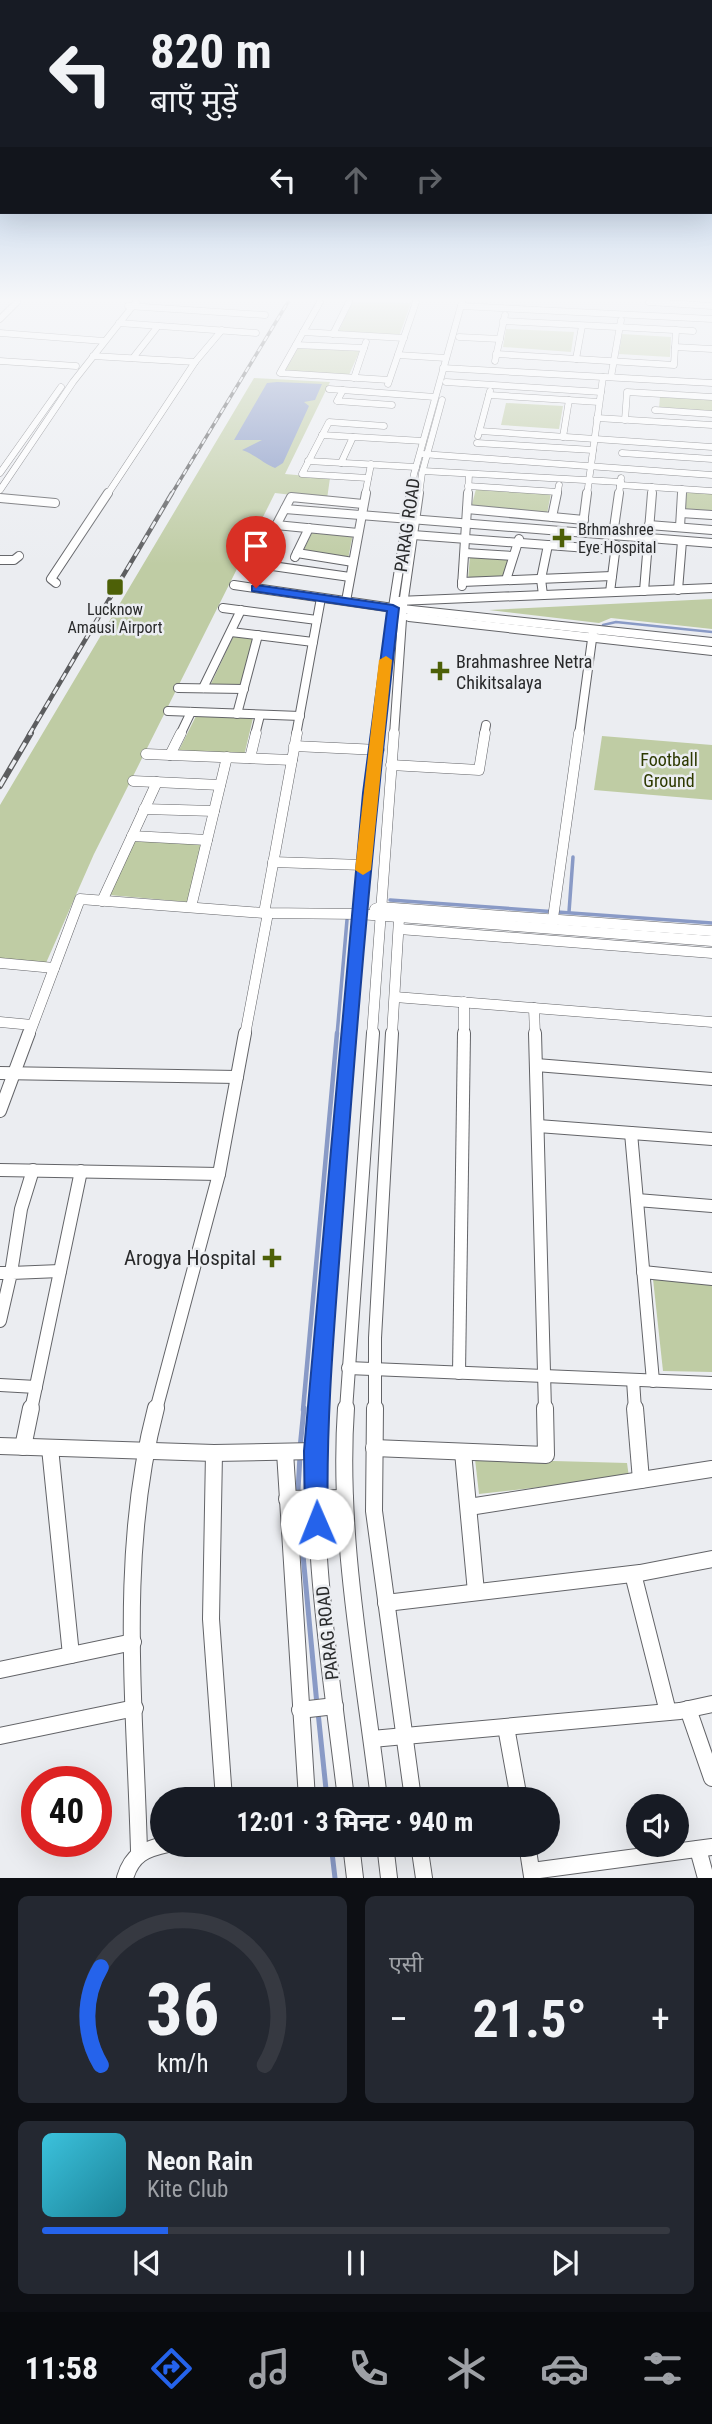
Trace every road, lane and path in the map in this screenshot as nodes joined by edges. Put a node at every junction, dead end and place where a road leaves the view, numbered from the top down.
1 (60, 390) edge
2 (68, 390) edge
3 (177, 390) edge
4 (338, 390) edge
5 (343, 390) junction
6 (385, 390) edge
7 (438, 390) edge
8 (444, 390) edge
9 (491, 390) edge
10 (564, 390) edge
11 (657, 390) edge
12 (601, 392) joint
13 (384, 393) junction
14 (396, 394) junction
15 (657, 394) junction
16 (489, 395) junction
17 (435, 397) junction
18 (712, 397) edge
19 (569, 400) junction
20 (599, 402) junction
21 (362, 403) junction
22 (392, 405) junction
23 (655, 410) junction
24 (712, 414) edge
25 (597, 418) junction
26 (625, 420) junction
27 (654, 422) junction
28 (355, 424) junction
29 (712, 425) edge
30 (384, 426) junction
31 (480, 431) junction
32 (322, 435) junction
33 (353, 437) junction
34 (563, 437) junction
35 (380, 438) junction
36 (594, 439) junction
37 (422, 441) junction
38 (624, 441) junction
39 (477, 443) junction
40 (712, 447) edge
41 (593, 450) junction
42 (622, 453) junction
43 (423, 454) junction
44 (473, 457) junction
45 (712, 459) edge
46 (308, 461) junction
47 (341, 463) junction
48 (371, 464) junction
49 (591, 466) junction
50 (621, 468) junction
51 (419, 469) junction
52 (469, 474) junction
53 (712, 475) edge
54 (3, 476) edge
55 (335, 476) junction
56 (368, 478) junction
57 (560, 479) junction
58 (589, 481) junction
59 (620, 484) junction
60 (468, 486) junction
61 (652, 487) junction
62 (682, 489) junction
63 (0, 490) edge
64 (712, 491) edge
65 (558, 492) junction
66 (0, 498) edge
67 (331, 500) junction
68 (55, 503) dead end
69 (363, 504) junction
70 (285, 509) junction
71 (467, 509) junction
72 (681, 513) junction
73 (361, 515) junction
74 (712, 515) edge
75 (552, 517) junction
76 (411, 519) junction
77 (584, 520) junction
78 (467, 523) junction
79 (276, 525) junction
80 (649, 525) junction
81 (522, 527) junction
82 (680, 527) junction
83 (309, 528) junction
84 (712, 530) edge
85 (358, 533) junction
86 (582, 533) junction
87 (413, 535) junction
88 (615, 535) junction
89 (648, 538) junction
90 (466, 540) junction
91 (682, 541) junction
92 (518, 543) junction
93 (712, 543) edge
94 (548, 545) junction
95 (614, 550) junction
96 (297, 553) junction
97 (465, 553) junction
98 (513, 556) junction
99 (244, 562) dead end
100 (353, 562) junction
101 (256, 564) junction
102 (290, 569) junction
103 (612, 576) junction
104 (350, 577) junction
105 (541, 579) junction
106 (506, 580) junction
107 (462, 582) junction
108 (56, 583) dead end
109 (234, 585) dead end
110 (712, 588) edge
111 (678, 590) junction
112 (643, 591) junction
113 (610, 593) junction
114 (543, 595) junction
115 (321, 598) junction
116 (461, 598) junction
117 (346, 601) junction
118 (400, 607) junction
119 (223, 608) dead end
120 (241, 610) junction
121 (317, 620) junction
122 (230, 632) junction
123 (593, 634) junction
124 (258, 635) junction
125 (313, 642) junction
126 (712, 642) edge
127 (712, 651) edge
128 (178, 688) dead end
129 (202, 688) junction
130 (244, 689) junction
131 (168, 711) dead end
132 (191, 712) junction
133 (237, 714) junction
134 (260, 715) junction
135 (300, 716) junction
136 (486, 725) dead end
137 (294, 746) junction
138 (375, 750) junction
139 (392, 750) junction
140 (146, 754) dead end
141 (170, 755) junction
142 (227, 757) junction
143 (250, 758) junction
144 (292, 760) junction
145 (391, 765) junction
146 (133, 781) dead end
147 (157, 782) junction
148 (220, 785) junction
149 (144, 809) junction
150 (214, 811) junction
151 (132, 836) junction
152 (207, 840) junction
153 (273, 862) junction
154 (363, 865) junction
155 (102, 901) junction
156 (191, 907) junction
157 (380, 912) junction
158 (266, 913) junction
159 (359, 914) junction
160 (399, 924) junction
161 (552, 925) junction
162 (712, 932) edge
163 (712, 941) edge
164 (712, 953) edge
165 (0, 963) edge
166 (54, 968) junction
167 (395, 997) junction
168 (464, 1002) junction
169 (534, 1008) junction
170 (0, 1022) edge
171 (712, 1022) edge
172 (32, 1025) junction
173 (536, 1065) junction
174 (0, 1073) edge
175 (14, 1073) junction
176 (237, 1077) junction
177 (712, 1079) edge
178 (0, 1111) edge
179 (538, 1126) junction
180 (631, 1133) junction
181 (712, 1139) edge
182 (0, 1170) edge
183 (33, 1170) junction
184 (81, 1171) junction
185 (219, 1174) junction
186 (637, 1200) junction
187 (712, 1206) edge
188 (60, 1271) junction
189 (643, 1272) junction
190 (5, 1273) edge
191 (712, 1279) edge
192 (0, 1321) edge
193 (348, 1368) junction
194 (375, 1370) junction
195 (459, 1373) junction
196 (545, 1376) junction
197 (634, 1380) junction
198 (653, 1381) junction
199 (712, 1383) edge
200 (0, 1385) edge
201 (36, 1387) junction
202 (0, 1446) edge
203 (23, 1447) junction
204 (50, 1448) junction
205 (374, 1448) junction
206 (145, 1451) junction
207 (315, 1451) junction
208 (285, 1452) junction
209 (463, 1452) junction
210 (214, 1453) junction
211 (712, 1469) edge
212 (641, 1480) junction
213 (345, 1498) junction
214 (287, 1499) junction
215 (316, 1499) junction
216 (469, 1507) junction
217 (712, 1559) edge
218 (633, 1574) junction
219 (476, 1592) junction
220 (386, 1603) junction
221 (133, 1642) junction
222 (71, 1655) junction
223 (0, 1670) edge
224 (712, 1704) edge
225 (335, 1706) junction
226 (135, 1708) junction
227 (688, 1709) junction
228 (300, 1710) junction
229 (668, 1712) junction
230 (506, 1727) junction
231 (0, 1736) edge
232 (405, 1736) junction
233 (372, 1738) junction
234 (712, 1778) edge
235 (223, 1787) edge
236 (306, 1787) edge
237 (345, 1787) edge
238 (378, 1787) edge
239 (411, 1787) edge
240 (517, 1787) edge
241 (150, 1848) edge
242 (705, 1848) edge
243 (139, 1851) junction
244 (353, 1857) edge
245 (387, 1857) edge
246 (421, 1857) edge
247 (529, 1857) edge
248 (532, 1875) edge
249 (124, 1878) edge
250 (355, 1878) edge
251 (389, 1878) edge
252 (424, 1878) edge
253 (706, 1878) edge

1 - 54 street
2 - 54 street
3 - 108 street
4 - 5 street
5 - 13 street
5 - 21 street
6 - 13 street
7 - 17 street, PARAG ROAD
8 - 43 street, PARAG ROAD
9 - 16 street
10 - 12 street
11 - 15 street
12 - 20 street
13 - 14 street
14 - 17 street
14 - 22 street
15 - 18 street
15 - 23 street
15 - 26 street
16 - 19 street
16 - 31 street
17 - 37 street, PARAG ROAD
19 - 20 street
19 - 34 street
20 - 25 street
21 - 22 street
21 - 28 street
22 - 30 street
23 - 24 street
23 - 27 street
25 - 26 street
25 - 36 street
26 - 27 street
27 - 29 street
28 - 30 street
28 - 32 street
30 - 35 street
31 - 34 street
31 - 39 street
32 - 33 street
32 - 46 street
33 - 35 street
33 - 47 street
34 - 36 street
35 - 37 street
36 - 38 street
36 - 41 street
37 - 43 street, PARAG ROAD
38 - 40 street
38 - 42 street
39 - 41 street
39 - 44 street
41 - 49 street
42 - 45 street
42 - 50 street
43 - 44 street
43 - 51 street, PARAG ROAD
44 - 49 street
46 - 47 street
46 - 55 street
47 - 48 street
48 - 51 street
48 - 56 street
49 - 50 street
49 - 58 street
50 - 53 street
50 - 59 street
51 - 52 street
51 - 76 street, PARAG ROAD
52 - 57 street
52 - 60 street
54 - 63 street
55 - 56 street
55 - 67 street
56 - 69 street
57 - 58 street
57 - 65 street
58 - 59 street
58 - 77 street
59 - 61 street
59 - 88 street
60 - 65 street
60 - 71 street
61 - 62 street
61 - 80 street
62 - 64 street
62 - 72 street
65 - 75 street
66 - 68 street
67 - 69 street
67 - 70 street
69 - 73 street
70 - 73 street
70 - 79 street
71 - 75 street
71 - 78 street
72 - 74 street
72 - 82 street
73 - 76 street
73 - 85 street
75 - 77 street
76 - 78 street
76 - 87 street, PARAG ROAD
76 - 118 street, PARAG ROAD
77 - 86 street
78 - 81 street
78 - 90 street
79 - 83 street
79 - 101 street
80 - 82 street
80 - 89 street
81 - 86 street
81 - 92 street
82 - 84 street
83 - 85 street
83 - 96 street
85 - 100 street
86 - 88 street
87 - 90 street
87 - 118 street, PARAG ROAD
88 - 89 street
88 - 95 street
89 - 91 street
89 - 112 street
90 - 92 street
90 - 97 street
91 - 93 street
91 - 111 street
92 - 94 street
92 - 98 street
94 - 95 street
94 - 105 street
95 - 103 street
96 - 100 street
96 - 102 street
97 - 98 street
97 - 107 street
98 - 106 street
99 - 101 street
100 - 104 street
101 - 102 street
102 - 104 street
103 - 105 street
103 - 113 street
104 - 117 street
105 - 106 street
105 - 114 street
106 - 107 street
107 - 116 street
109 - 115 street
110 - 111 street
111 - 112 street
112 - 113 street
113 - 114 street
114 - 116 street
115 - 117 street
115 - 121 street
116 - 118 street
117 - 118 street
118 - 123 street
118 - 138 street, PARAG ROAD
118 - 139 street, PARAG ROAD
119 - 120 street
120 - 121 street
120 - 122 street
121 - 125 street
122 - 124 street
122 - 129 street
123 - 126 street
123 - 127 street
123 - 161 street
124 - 125 street
124 - 130 street
125 - 135 street
128 - 129 street
129 - 130 street
130 - 133 street
131 - 132 street
132 - 133 street
132 - 141 street
133 - 134 street
134 - 135 street
134 - 143 street
135 - 137 street
136 - 145 street
137 - 138 street
137 - 144 street
138 - 139 street
138 - 154 street, PARAG ROAD
139 - 145 street, PARAG ROAD
140 - 141 street
141 - 142 street
142 - 143 street
142 - 148 street
143 - 144 street
144 - 153 street
145 - 157 street, PARAG ROAD
146 - 147 street
147 - 148 street
147 - 149 street
148 - 150 street
149 - 150 street
149 - 151 street
150 - 152 street
151 - 152 street
151 - 155 street
152 - 156 street
153 - 154 street
153 - 158 street
154 - 159 street, PARAG ROAD
155 - 156 street
155 - 166 street
156 - 158 street
157 - 159 street
157 - 160 street
157 - 161 street
157 - 193 street, PARAG ROAD
158 - 159 street
158 - 176 street
159 - 207 street, PARAG ROAD
160 - 161 street
160 - 164 street
160 - 167 street
161 - 162 street
161 - 163 street
165 - 166 street
166 - 172 street
167 - 168 street
167 - 194 street
168 - 169 street
168 - 195 street
169 - 171 street
169 - 173 street
170 - 172 street
172 - 175 street
173 - 177 street
173 - 179 street
174 - 175 street
175 - 176 street
175 - 178 street
176 - 185 street
179 - 180 street
179 - 196 street
180 - 181 street
180 - 186 street
182 - 183 street
183 - 184 street
183 - 190 street
184 - 185 street
184 - 188 street
185 - 206 street
186 - 187 street
186 - 189 street
188 - 190 street
188 - 201 street
189 - 191 street
189 - 198 street
190 - 192 street
193 - 194 street
193 - 213 street, PARAG ROAD
194 - 195 street
194 - 205 street
195 - 196 street
196 - 197 street
196 - 209 street
197 - 198 street
197 - 212 street
198 - 199 street
200 - 201 street
201 - 203 street
202 - 203 street
203 - 204 street
204 - 206 street
204 - 222 street
205 - 209 street
205 - 220 street
206 - 210 street
206 - 221 street
207 - 208 street
207 - 215 street, PARAG ROAD
208 - 210 street
208 - 214 street
209 - 216 street
210 - 235 street
211 - 212 street
212 - 216 street
213 - 215 street
213 - 233 street, PARAG ROAD
214 - 215 street
214 - 228 street
215 - 225 street, PARAG ROAD
216 - 219 street
217 - 218 street
218 - 219 street
218 - 229 street
219 - 220 street
220 - 232 street
221 - 222 street
221 - 226 street
222 - 223 street
224 - 227 street
225 - 228 street
225 - 237 street, PARAG ROAD
226 - 231 street
226 - 243 street
227 - 229 street
227 - 234 street
228 - 236 street
229 - 230 street
230 - 232 street
230 - 240 street
232 - 233 street
232 - 239 street
233 - 238 street, PARAG ROAD
241 - 243 street
242 - 248 street
242 - 253 street
243 - 249 street
244 - 250 street
245 - 251 street
246 - 252 street
247 - 248 street

